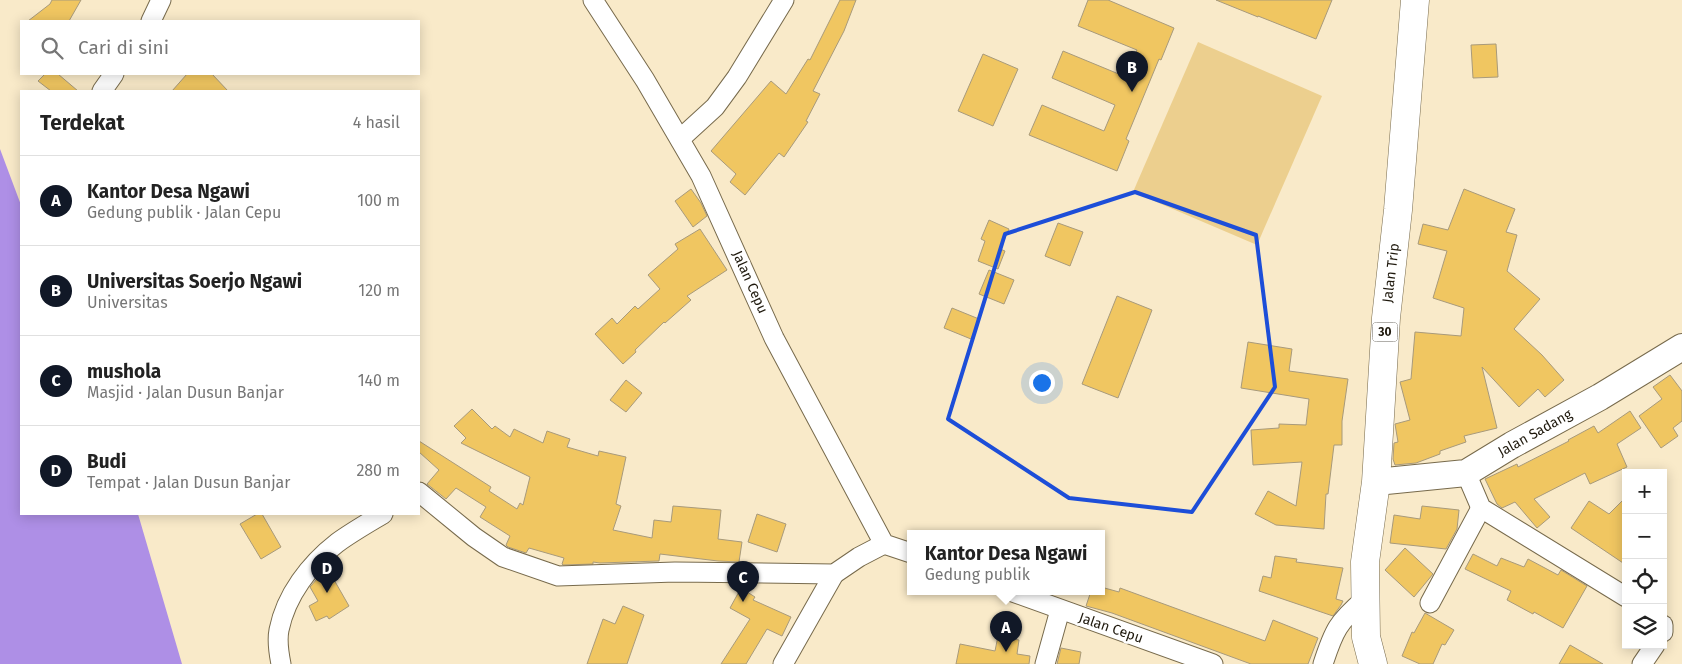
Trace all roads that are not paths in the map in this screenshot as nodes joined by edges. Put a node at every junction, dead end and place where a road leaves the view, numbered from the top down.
1 (161, 0) edge
2 (593, 0) edge
3 (784, 0) edge
4 (1415, 0) edge
5 (151, 20) edge
6 (113, 75) edge
7 (103, 90) edge
8 (680, 139) junction
9 (1682, 347) edge
10 (1466, 473) junction
11 (1376, 482) junction
12 (420, 493) edge
13 (1481, 508) junction
14 (381, 515) edge
15 (884, 544) junction
16 (907, 552) edge
17 (834, 574) junction
18 (1021, 595) edge
19 (1622, 595) edge
20 (1365, 599) junction
21 (1430, 603) dead end
22 (1060, 610) junction
23 (1652, 649) edge
24 (281, 664) edge
25 (783, 664) edge
26 (1045, 664) edge
27 (1213, 664) edge
28 (1323, 664) edge
29 (1373, 664) edge
30 (1642, 664) edge

1 - 5 street
2 - 8 street, Jalan Cepu
3 - 8 street
4 - 11 highway, Jalan Trip / 30
6 - 7 street
8 - 15 street, Jalan Cepu
9 - 10 main road, Jalan Sadang
10 - 11 main road, Jalan Sadang
10 - 13 street
11 - 20 highway, Jalan Trip / 30
12 - 17 street
13 - 19 street
13 - 21 street
14 - 24 street
15 - 16 street
15 - 17 street
17 - 25 street
18 - 22 street, Jalan Cepu
20 - 28 street
20 - 29 highway, Jalan Trip / 30
22 - 26 street
22 - 27 street, Jalan Cepu
23 - 30 street

